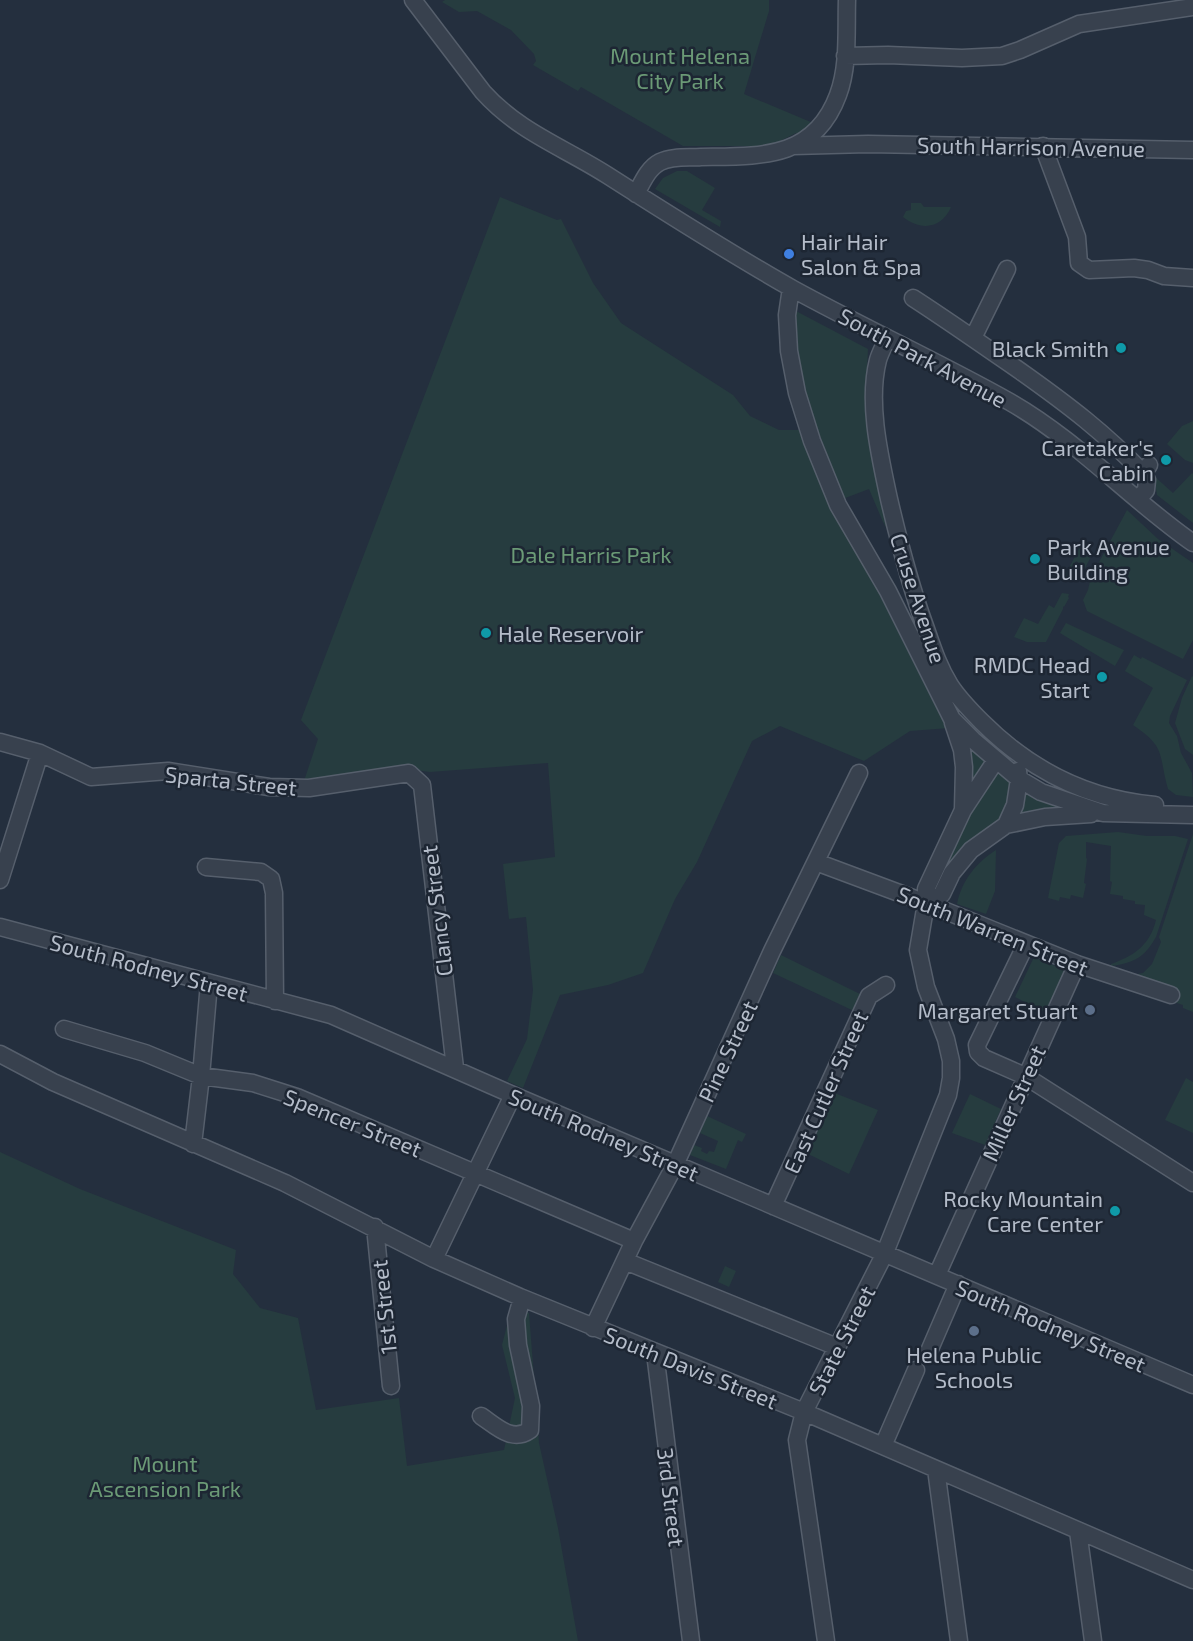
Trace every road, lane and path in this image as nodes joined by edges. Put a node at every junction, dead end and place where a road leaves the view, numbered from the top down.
1 (413, 0) edge
2 (847, 0) edge
3 (1193, 7) edge
4 (845, 56) junction
5 (827, 120) junction
6 (868, 144) junction
7 (793, 146) junction
8 (1043, 146) junction
9 (1193, 150) edge
10 (636, 194) junction
11 (1007, 269) dead end
12 (1193, 278) edge
13 (791, 288) junction
14 (913, 298) dead end
15 (973, 338) junction
16 (887, 339) junction
17 (1138, 500) junction
18 (1193, 543) edge
19 (952, 719) junction
20 (0, 742) edge
21 (40, 753) junction
22 (1018, 756) junction
23 (996, 760) junction
24 (859, 773) dead end
25 (395, 775) joint
26 (1019, 779) junction
27 (963, 810) junction
28 (1103, 813) junction
29 (1192, 815) edge
30 (1006, 825) junction
31 (816, 862) junction
32 (206, 867) dead end
33 (0, 880) edge
34 (927, 903) junction
35 (0, 927) edge
36 (1026, 944) junction
37 (1077, 964) junction
38 (209, 983) junction
39 (886, 985) dead end
40 (1172, 995) dead end
41 (275, 1000) junction
42 (64, 1029) dead end
43 (0, 1054) edge
44 (455, 1068) junction
45 (201, 1076) junction
46 (1025, 1076) junction
47 (513, 1095) junction
48 (193, 1144) junction
49 (675, 1165) junction
50 (476, 1174) junction
51 (1193, 1183) edge
52 (773, 1206) junction
53 (375, 1227) junction
54 (634, 1241) junction
55 (884, 1255) junction
56 (434, 1258) junction
57 (625, 1261) junction
58 (937, 1275) junction
59 (958, 1284) junction
60 (522, 1298) junction
61 (593, 1328) junction
62 (837, 1347) junction
63 (930, 1349) dead end
64 (655, 1353) junction
65 (916, 1370) dead end
66 (1193, 1385) edge
67 (391, 1386) dead end
68 (804, 1412) junction
69 (481, 1416) dead end
70 (882, 1446) junction
71 (936, 1469) junction
72 (1078, 1531) junction
73 (1193, 1580) edge
74 (691, 1641) edge
75 (826, 1641) edge
76 (959, 1641) edge
77 (1093, 1641) edge

1 - 10 street, South Park Avenue
2 - 4 street
3 - 4 street
4 - 5 street
5 - 6 street, South Harrison Avenue
5 - 7 street
6 - 7 street, South Harrison Avenue
6 - 8 street, South Harrison Avenue
7 - 10 street
8 - 9 street, South Harrison Avenue
8 - 12 street
10 - 13 street, South Park Avenue
11 - 15 street
13 - 16 street, South Park Avenue
13 - 19 street, Cruse Avenue
14 - 15 street
15 - 17 street
16 - 17 street, South Park Avenue
16 - 22 street, Cruse Avenue
17 - 18 street, South Park Avenue
19 - 23 street
19 - 27 street
20 - 21 street, Sparta Street
21 - 25 street, Sparta Street
21 - 33 street
22 - 23 street
22 - 26 street
22 - 29 street, Cruse Avenue
23 - 26 street
23 - 27 street
24 - 31 street, Pine Street
25 - 44 street, Clancy Street
26 - 28 street
26 - 30 street
27 - 34 street
28 - 29 street
28 - 30 street
30 - 34 street
31 - 34 street, South Warren Street
31 - 49 street, Pine Street
32 - 41 street
34 - 36 street, South Warren Street
34 - 55 street, State Street
35 - 38 street, South Rodney Street
36 - 37 street, South Warren Street
36 - 46 street
37 - 40 street, South Warren Street
37 - 46 street, Miller Street
38 - 41 street, South Rodney Street
38 - 45 street
39 - 52 street, East Cutler Street
41 - 44 street, South Rodney Street
42 - 45 street, Spencer Street
43 - 48 street, South Davis Street
44 - 47 street, South Rodney Street
45 - 48 street
45 - 50 street, Spencer Street
46 - 51 street
46 - 58 street, Miller Street
47 - 49 street, South Rodney Street
47 - 50 street
48 - 53 street, South Davis Street
49 - 52 street, South Rodney Street
49 - 54 street, Pine Street
50 - 54 street, Spencer Street
50 - 56 street
52 - 55 street, South Rodney Street
53 - 56 street, South Davis Street
53 - 67 street, 1st Street
54 - 57 street, Pine Street
55 - 58 street, South Rodney Street
55 - 62 street, State Street
56 - 60 street, South Davis Street
57 - 61 street, Pine Street
57 - 62 street
58 - 59 street, South Rodney Street
59 - 63 street
59 - 66 street, South Rodney Street
60 - 61 street, South Davis Street
60 - 69 street
61 - 64 street, South Davis Street
62 - 68 street, State Street
64 - 68 street, South Davis Street
64 - 74 street, 3rd Street
65 - 70 street
68 - 70 street, South Davis Street
68 - 75 street, State Street
70 - 71 street, South Davis Street
71 - 72 street, South Davis Street
71 - 76 street
72 - 73 street, South Davis Street
72 - 77 street

